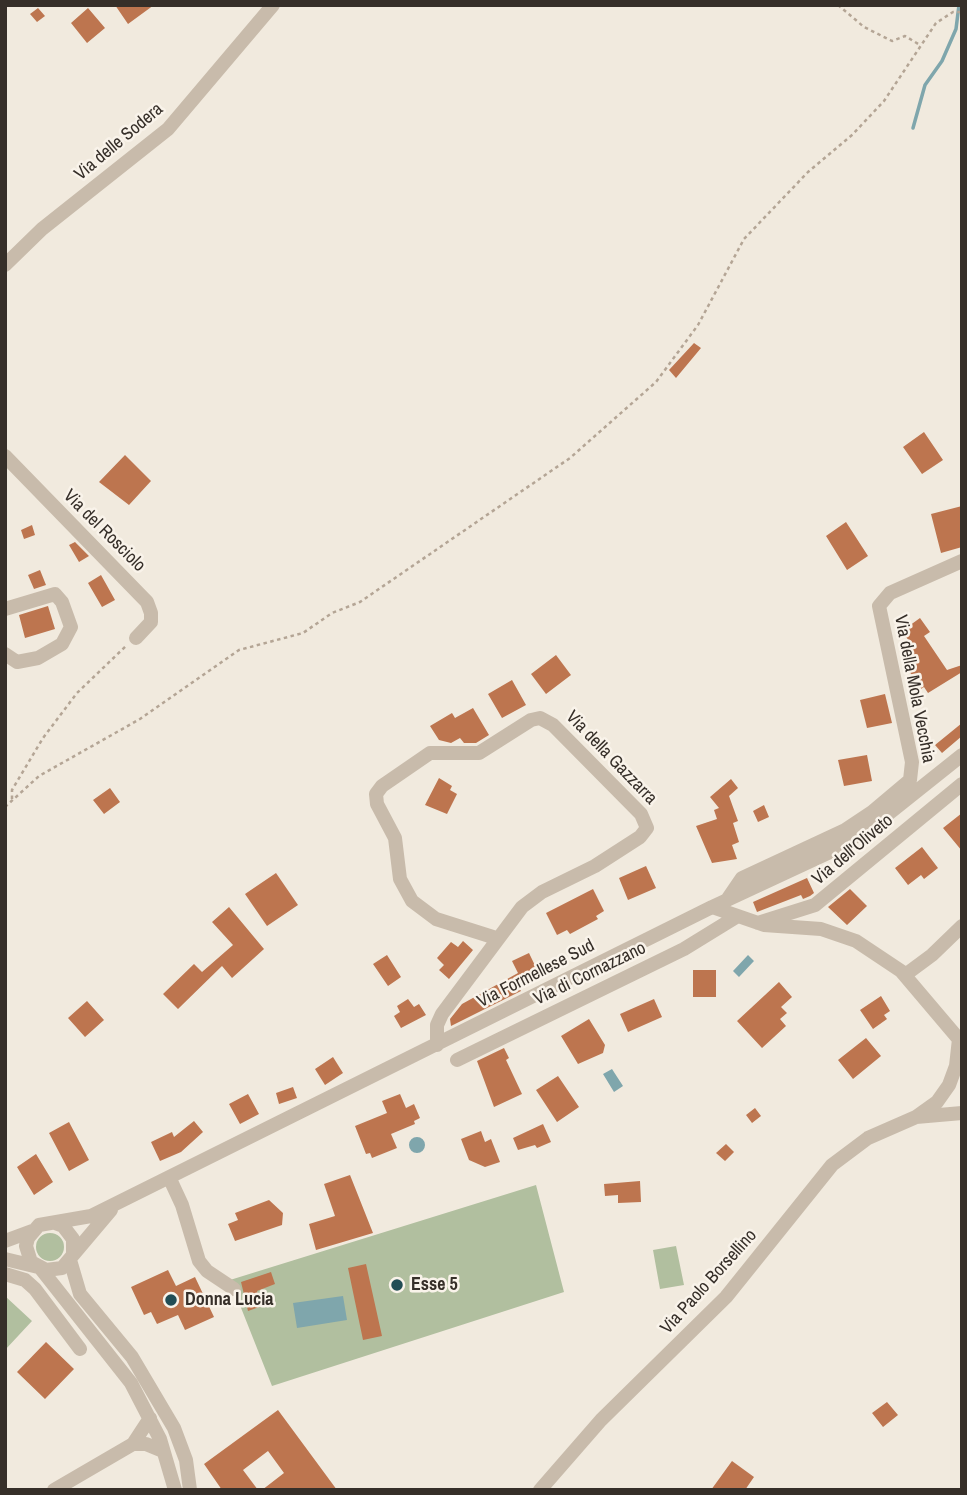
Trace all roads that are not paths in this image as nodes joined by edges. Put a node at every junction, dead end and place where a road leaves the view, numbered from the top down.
1 (273, 5) edge
2 (5, 265) edge
3 (5, 456) edge
4 (962, 561) edge
5 (5, 609) edge
6 (136, 638) road end
7 (5, 654) edge
8 (962, 755) edge
9 (962, 784) edge
10 (727, 900) junction
11 (712, 907) junction
12 (736, 917) junction
13 (757, 924) junction
14 (962, 926) edge
15 (496, 938) junction
16 (905, 975) junction
17 (960, 1041) edge
18 (437, 1045) junction
19 (457, 1060) dead end
20 (962, 1091) edge
21 (952, 1110) edge
22 (169, 1177) junction
23 (113, 1206) junction
24 (55, 1223) junction
25 (32, 1231) junction
26 (5, 1241) edge
27 (71, 1258) junction
28 (5, 1259) edge
29 (40, 1268) junction
30 (5, 1274) edge
31 (234, 1289) dead end
32 (80, 1349) dead end
33 (150, 1418) junction
34 (133, 1444) junction
35 (163, 1451) junction
36 (54, 1490) edge
37 (174, 1490) edge
38 (190, 1490) edge
39 (540, 1490) edge

1 - 2 street, Via delle Sodera
3 - 6 street, Via del Rosciolo
4 - 10 street, Via della Mola Vecchia
5 - 7 street
8 - 10 street, Via Formellese Sud
9 - 13 street, Via dell'Oliveto
10 - 11 street, Via Formellese Sud
11 - 12 street
11 - 18 street, Via Formellese Sud
12 - 13 street
12 - 19 street, Via di Cornazzano
13 - 16 street
14 - 16 street
15 - 15 street, Via della Gazzarra
15 - 18 street, Via della Gazzarra
16 - 17 street
17 - 21 street
18 - 22 street, Via Formellese Sud
20 - 21 street
21 - 39 street, Via Paolo Borsellino
22 - 23 street, Via Formellese Sud
22 - 31 street
23 - 24 street, Via Formellese Sud
23 - 27 street, Via Formellese Sud
24 - 25 street
24 - 27 street
25 - 26 street
25 - 29 street
27 - 29 street
27 - 38 street
28 - 29 street
29 - 33 street
30 - 32 street
33 - 34 street
33 - 35 street
34 - 35 street
34 - 36 street
35 - 37 street

